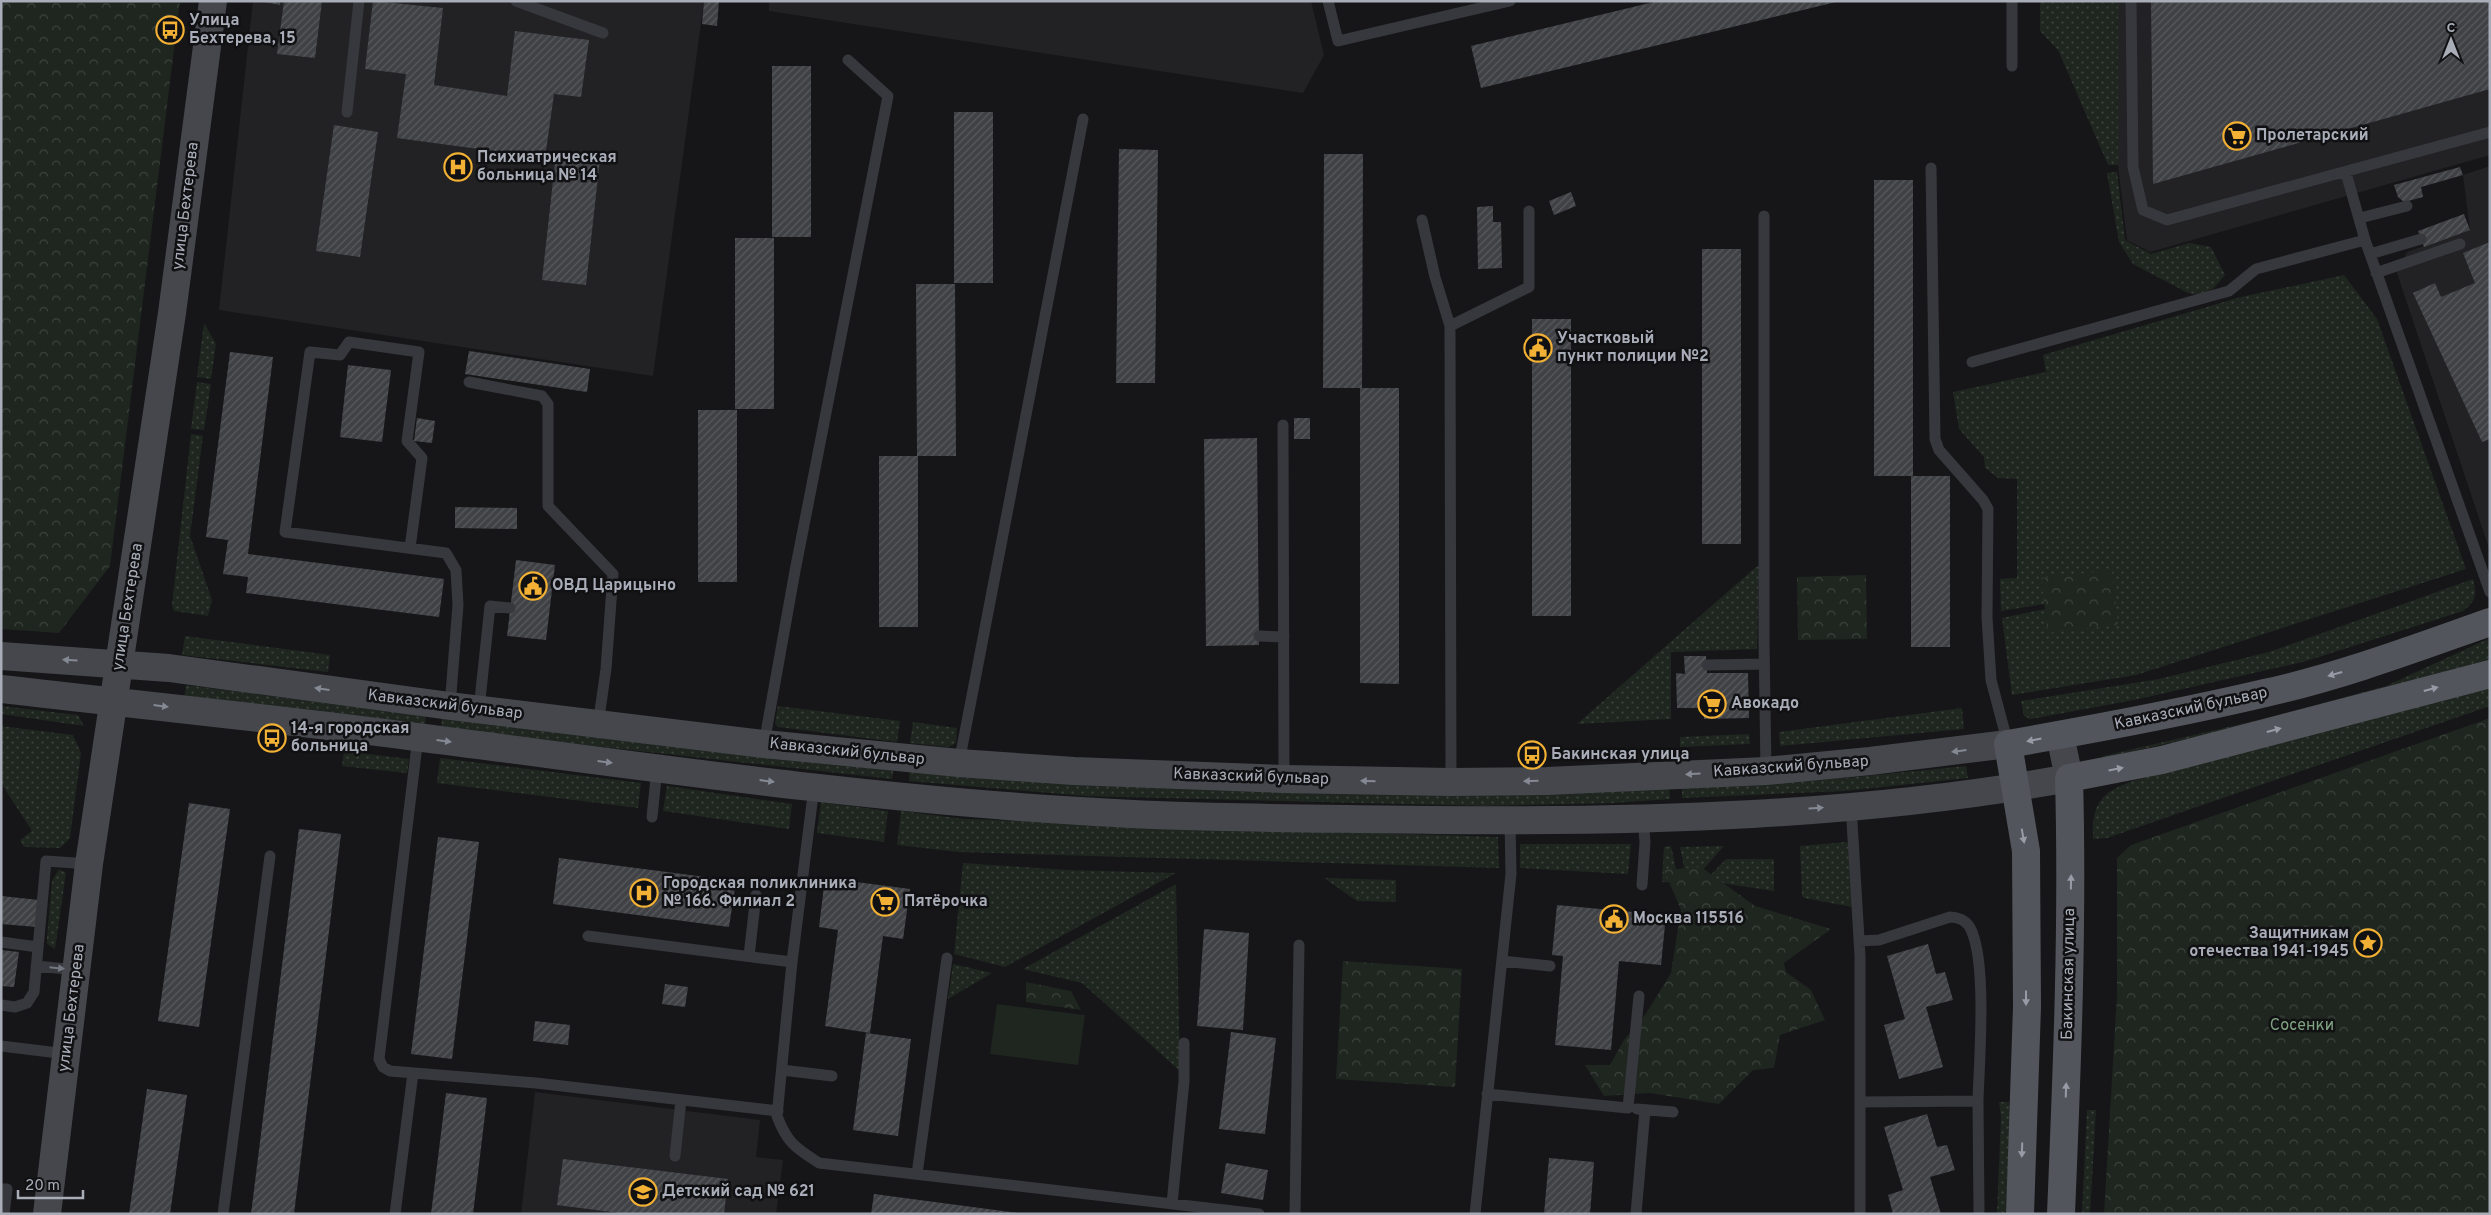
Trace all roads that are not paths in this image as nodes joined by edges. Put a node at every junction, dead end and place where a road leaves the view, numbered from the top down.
1 (213, 1) edge
2 (360, 1) edge
3 (516, 1) edge
4 (1328, 1) edge
5 (1510, 1) edge
6 (2012, 1) edge
7 (2131, 1) edge
8 (603, 33) dead end
9 (848, 60) dead end
10 (2012, 66) dead end
11 (348, 112) dead end
12 (1083, 119) dead end
13 (2490, 132) edge
14 (1931, 168) dead end
15 (2346, 173) junction
16 (2407, 206) dead end
17 (1529, 211) dead end
18 (1764, 216) dead end
19 (2360, 218) junction
20 (1422, 220) dead end
21 (2421, 239) dead end
22 (2366, 240) junction
23 (2460, 244) dead end
24 (2370, 254) junction
25 (2376, 272) junction
26 (1450, 326) junction
27 (1972, 362) dead end
28 (469, 382) dead end
29 (1283, 425) dead end
30 (410, 548) junction
31 (2490, 592) edge
32 (510, 608) dead end
33 (2490, 622) edge
34 (1259, 636) dead end
35 (1284, 637) junction
36 (1, 656) edge
37 (119, 663) junction
38 (1764, 664) junction
39 (1707, 665) dead end
40 (2490, 674) edge
41 (1, 690) edge
42 (113, 701) junction
43 (450, 706) junction
44 (479, 709) junction
45 (598, 725) junction
46 (2060, 735) junction
47 (418, 737) junction
48 (764, 744) junction
49 (2008, 744) junction
50 (959, 763) junction
51 (657, 768) junction
52 (1766, 771) junction
53 (2069, 778) junction
54 (1284, 779) junction
55 (1451, 782) junction
56 (814, 787) junction
57 (2015, 788) junction
58 (1851, 806) junction
59 (652, 817) dead end
60 (1643, 818) junction
61 (1510, 821) junction
62 (270, 856) dead end
63 (89, 864) junction
64 (1642, 885) dead end
65 (756, 895) dead end
66 (588, 936) dead end
67 (1859, 941) junction
68 (1, 942) edge
69 (1299, 945) dead end
70 (38, 947) junction
71 (749, 956) junction
72 (947, 958) dead end
73 (1502, 961) junction
74 (792, 962) junction
75 (36, 966) junction
76 (1550, 966) dead end
77 (77, 970) junction
78 (1639, 996) dead end
79 (1, 1005) edge
80 (1184, 1043) dead end
81 (1, 1046) edge
82 (67, 1054) junction
83 (782, 1070) junction
84 (413, 1073) junction
85 (832, 1076) dead end
86 (1487, 1094) junction
87 (681, 1100) junction
88 (1978, 1101) junction
89 (1861, 1102) junction
90 (1628, 1108) junction
91 (1644, 1110) junction
92 (778, 1111) junction
93 (1673, 1112) dead end
94 (675, 1156) dead end
95 (917, 1174) junction
96 (1, 1189) edge
97 (1172, 1204) junction
98 (4, 1214) edge
99 (47, 1214) edge
100 (223, 1214) edge
101 (395, 1214) edge
102 (1258, 1214) edge
103 (1295, 1214) edge
104 (1475, 1214) edge
105 (1636, 1214) edge
106 (1860, 1214) edge
107 (1979, 1214) edge
108 (2020, 1214) edge
109 (2060, 1214) edge

1 - 37 street, улица Бехтерева
2 - 11 lane
3 - 8 lane
4 - 5 lane
6 - 10 lane
7 - 15 lane
9 - 48 lane
12 - 50 lane
13 - 15 lane
14 - 49 lane
15 - 19 lane
16 - 19 lane
17 - 26 lane
18 - 38 lane
19 - 22 lane
20 - 26 lane
21 - 24 lane
22 - 24 lane
22 - 27 lane
23 - 25 lane
24 - 25 lane
25 - 31 lane
26 - 55 lane
28 - 45 lane
29 - 35 lane
30 - 30 lane
30 - 43 lane
32 - 44 lane
33 -> 46 main road, Кавказский бульвар
34 - 35 lane
35 - 54 lane
37 -> 36 street, Кавказский бульвар
37 - 42 street, улица Бехтерева
43 -> 37 street, Кавказский бульвар
38 - 39 lane
38 - 52 lane
53 -> 40 main road
41 - 42 street
42 -> 47 street
42 - 63 street, улица Бехтерева
43 - 44 street, Кавказский бульвар
44 - 45 street, Кавказский бульвар
45 - 48 street, Кавказский бульвар
46 -> 49 main road, Кавказский бульвар
46 - 53 street, Бакинская улица
47 -> 51 street
47 - 84 lane
48 - 50 street, Кавказский бульвар
49 -> 52 street, Кавказский бульвар
49 - 57 main road
50 - 54 street, Кавказский бульвар
51 -> 56 street
51 - 59 lane
52 -> 55 street, Кавказский бульвар
53 - 57 street
109 -> 53 main road, Бакинская улица
55 -> 54 street, Кавказский бульвар
56 - 61 street
56 - 74 lane
57 - 58 street
57 -> 108 main road
60 -> 58 street
58 - 67 lane
60 - 61 street
60 - 64 lane
61 - 73 lane
62 - 100 lane
63 - 70 lane
63 - 77 street, улица Бехтерева
65 - 71 lane
66 - 71 lane
67 - 88 lane
67 - 89 lane
68 - 70 lane
69 - 103 lane
70 - 75 lane
71 - 74 lane
72 - 95 lane
73 - 76 lane
73 - 86 lane
74 - 83 lane
75 -> 77 lane
75 - 79 lane
77 - 82 street, улица Бехтерева
78 - 90 lane
80 - 97 lane
81 - 82 lane
82 - 99 street, улица Бехтерева
83 - 85 lane
83 - 92 lane
84 - 87 lane
84 - 101 lane
86 - 90 lane
86 - 104 lane
87 - 92 lane
87 - 94 lane
88 - 89 lane
88 - 107 lane
89 - 106 lane
90 - 91 lane
91 - 93 lane
91 - 105 lane
92 - 95 lane
95 - 97 lane
96 - 98 lane
97 - 102 lane

